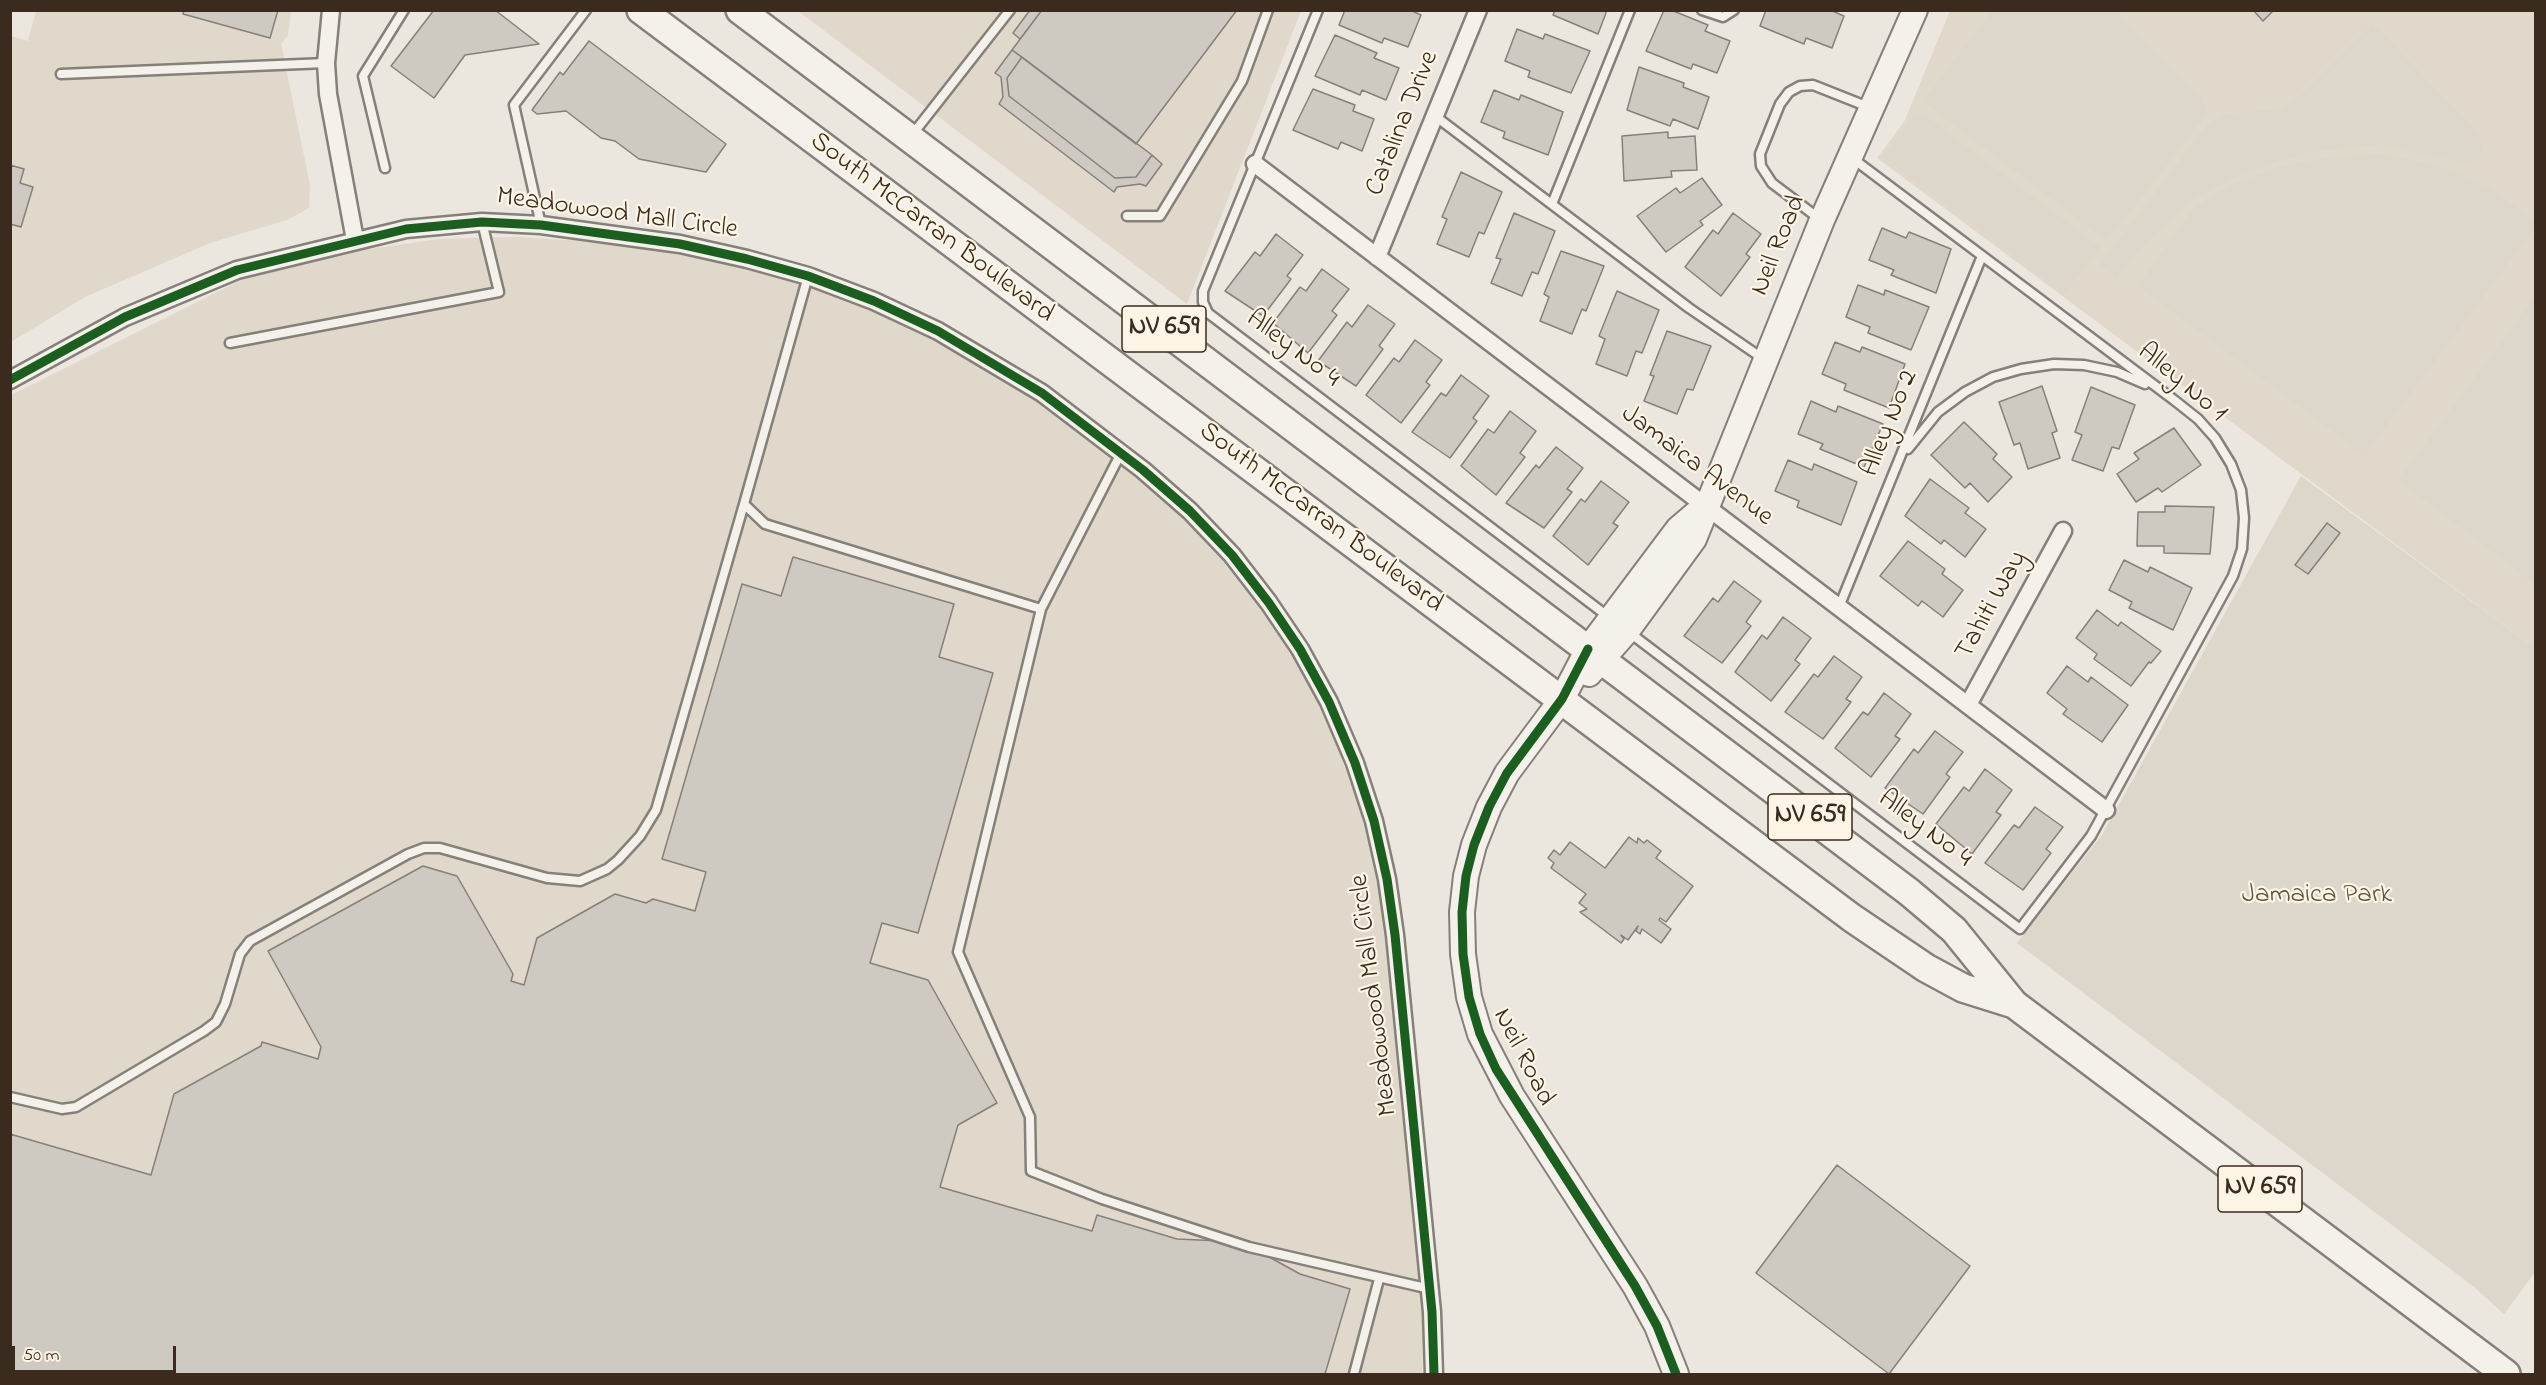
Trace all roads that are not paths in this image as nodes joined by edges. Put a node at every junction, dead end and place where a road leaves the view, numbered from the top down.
1 (331, 10) edge
2 (404, 10) edge
3 (585, 10) edge
4 (641, 10) edge
5 (740, 10) edge
6 (1010, 10) edge
7 (1268, 10) edge
8 (1318, 10) edge
9 (1478, 10) edge
10 (1630, 10) edge
11 (1702, 10) edge
12 (1734, 10) edge
13 (1915, 10) edge
14 (326, 63) junction
15 (61, 74) dead end
16 (1871, 108) junction
17 (1435, 116) junction
18 (910, 137) junction
19 (1850, 156) junction
20 (1255, 164) junction
21 (385, 168) dead end
22 (1552, 204) junction
23 (1127, 216) dead end
24 (1822, 220) junction
25 (482, 222) junction
26 (540, 225) junction
27 (355, 240) junction
28 (1982, 256) junction
29 (1377, 257) junction
30 (808, 276) junction
31 (230, 343) dead end
32 (1766, 360) junction
33 (10, 380) edge
34 (2174, 400) junction
35 (1121, 453) junction
36 (1892, 477) junction
37 (744, 504) junction
38 (1705, 506) junction
39 (2063, 531) dead end
40 (1839, 607) junction
41 (1041, 609) junction
42 (1619, 625) junction
43 (1596, 655) junction
44 (1562, 699) junction
45 (1968, 705) junction
46 (2106, 810) junction
47 (2014, 1004) junction
48 (10, 1097) edge
49 (1379, 1279) junction
50 (1430, 1289) junction
51 (1354, 1374) edge
52 (1434, 1374) edge
53 (1676, 1374) edge
54 (2506, 1374) edge

1 - 14 street
2 - 21 lane
3 - 26 lane
4 - 44 main road, South McCarran Boulevard / NV 659
5 - 18 main road, South McCarran Boulevard / NV 659
6 - 18 lane
7 - 23 lane
8 - 20 lane, Alley No 4
9 - 17 street, Catalina Drive
10 - 22 lane
11 - 12 lane
13 - 16 street, Neil Road
14 - 15 lane
14 - 27 street
16 - 19 street, Neil Road
16 - 24 lane
17 - 22 lane
17 - 29 street, Catalina Drive
18 - 43 main road, South McCarran Boulevard / NV 659
19 - 24 street, Neil Road
19 - 28 lane, Alley No 1
20 - 29 street, Jamaica Avenue
20 - 42 lane, Alley No 4
22 - 32 lane
24 - 32 street, Neil Road
25 - 26 street, Meadowood Mall Circle
25 - 27 street, Meadowood Mall Circle
25 - 31 lane
26 - 30 street, Meadowood Mall Circle
27 - 33 street, Meadowood Mall Circle
28 - 34 lane, Alley No 1
28 - 36 lane, Alley No 2
29 - 38 street, Jamaica Avenue
30 - 35 street, Meadowood Mall Circle
30 - 37 lane
32 - 38 street, Neil Road
34 - 36 lane
34 - 46 lane, Alley No 1
35 - 41 lane
35 - 50 street, Meadowood Mall Circle
36 - 40 lane, Alley No 2
37 - 41 lane
37 - 48 lane
38 - 40 street, Jamaica Avenue
38 - 42 street, Neil Road
39 - 45 street, Tahiti Way
40 - 45 street, Jamaica Avenue
41 - 49 lane
42 - 43 street, Neil Road
42 - 46 lane, Alley No 4
43 - 44 street, Neil Road
43 - 47 main road, South McCarran Boulevard / NV 659
44 - 47 main road, South McCarran Boulevard / NV 659
44 - 53 street, Neil Road
45 - 46 street, Jamaica Avenue
47 - 54 main road, South McCarran Boulevard / NV 659
49 - 50 lane
49 - 51 lane
50 - 52 street, Meadowood Mall Circle

